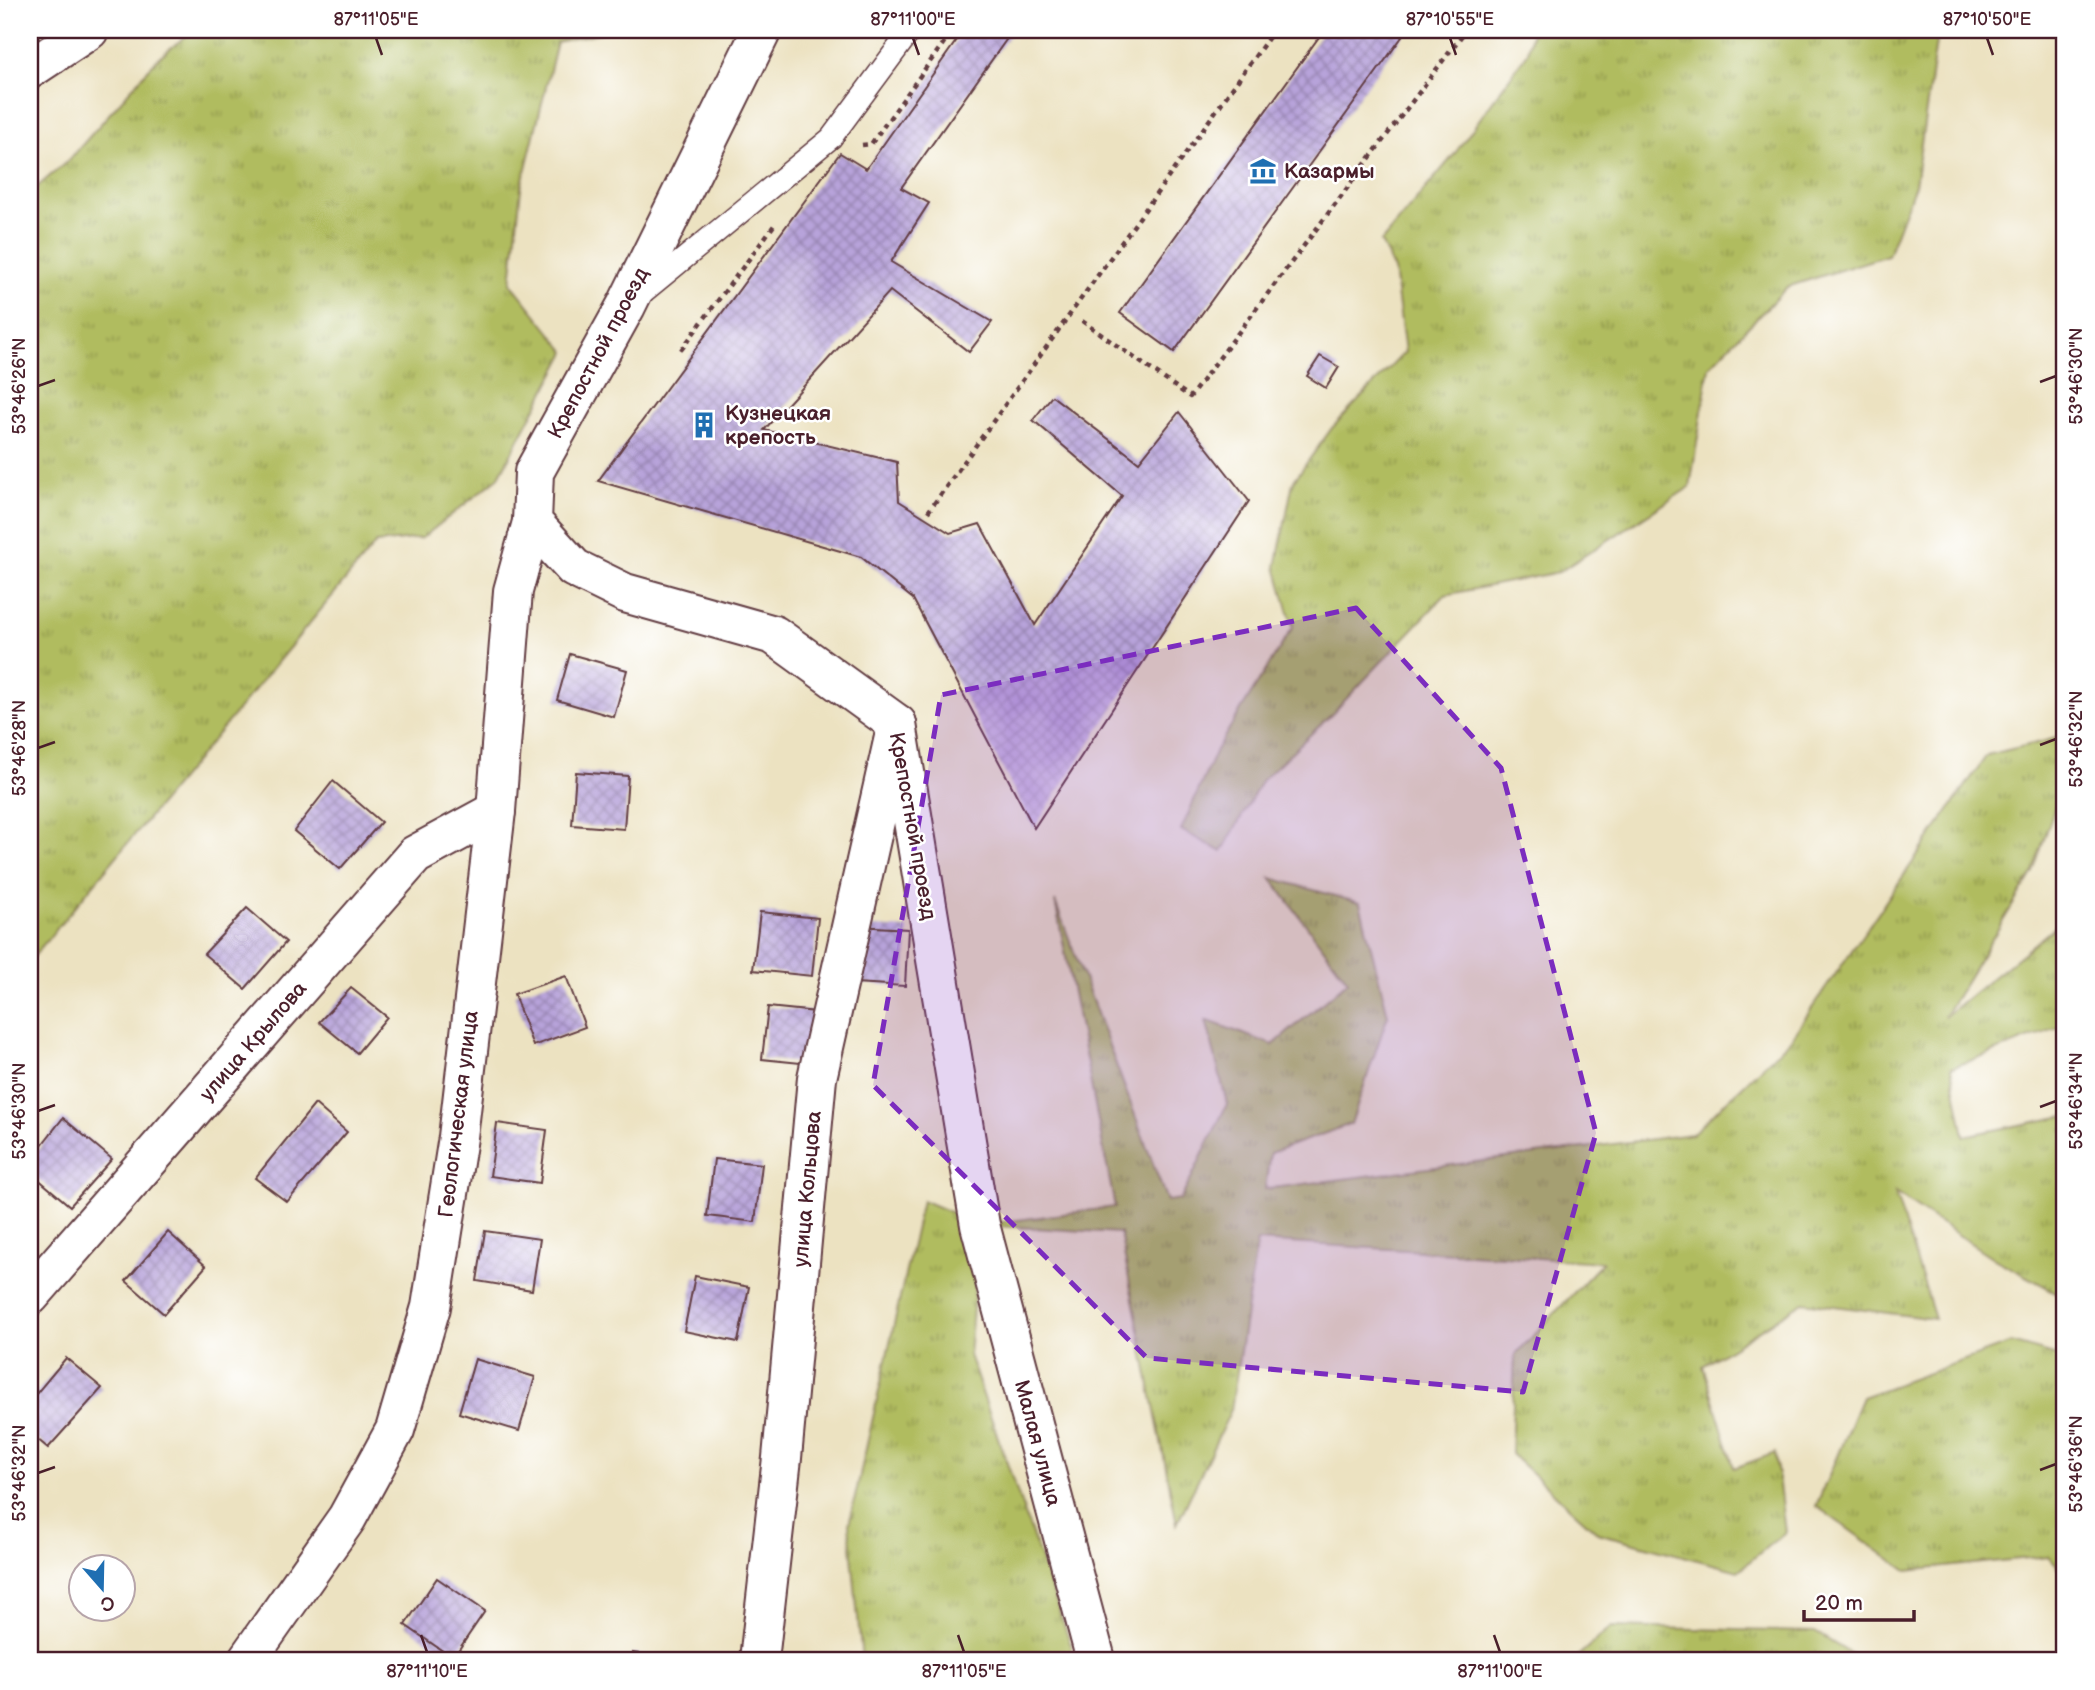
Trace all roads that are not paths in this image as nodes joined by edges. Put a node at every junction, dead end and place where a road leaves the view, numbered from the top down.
1 (89, 30) edge
2 (762, 30) edge
3 (911, 30) edge
4 (30, 69) edge
5 (626, 306) junction
6 (532, 522) junction
7 (897, 724) junction
8 (496, 811) junction
9 (980, 1225) joint
10 (30, 1296) edge
11 (247, 1660) edge
12 (759, 1660) edge
13 (1096, 1660) edge

1 - 4 street
2 - 5 street, Крепостной проезд
3 - 5 lane
5 - 6 street, Крепостной проезд
6 - 7 street, Крепостной проезд
6 - 8 street, Геологическая улица
7 - 9 street, Крепостной проезд
7 - 12 street, улица Кольцова
8 - 10 street, улица Крылова
8 - 11 street, Геологическая улица
9 - 13 street, Малая улица

